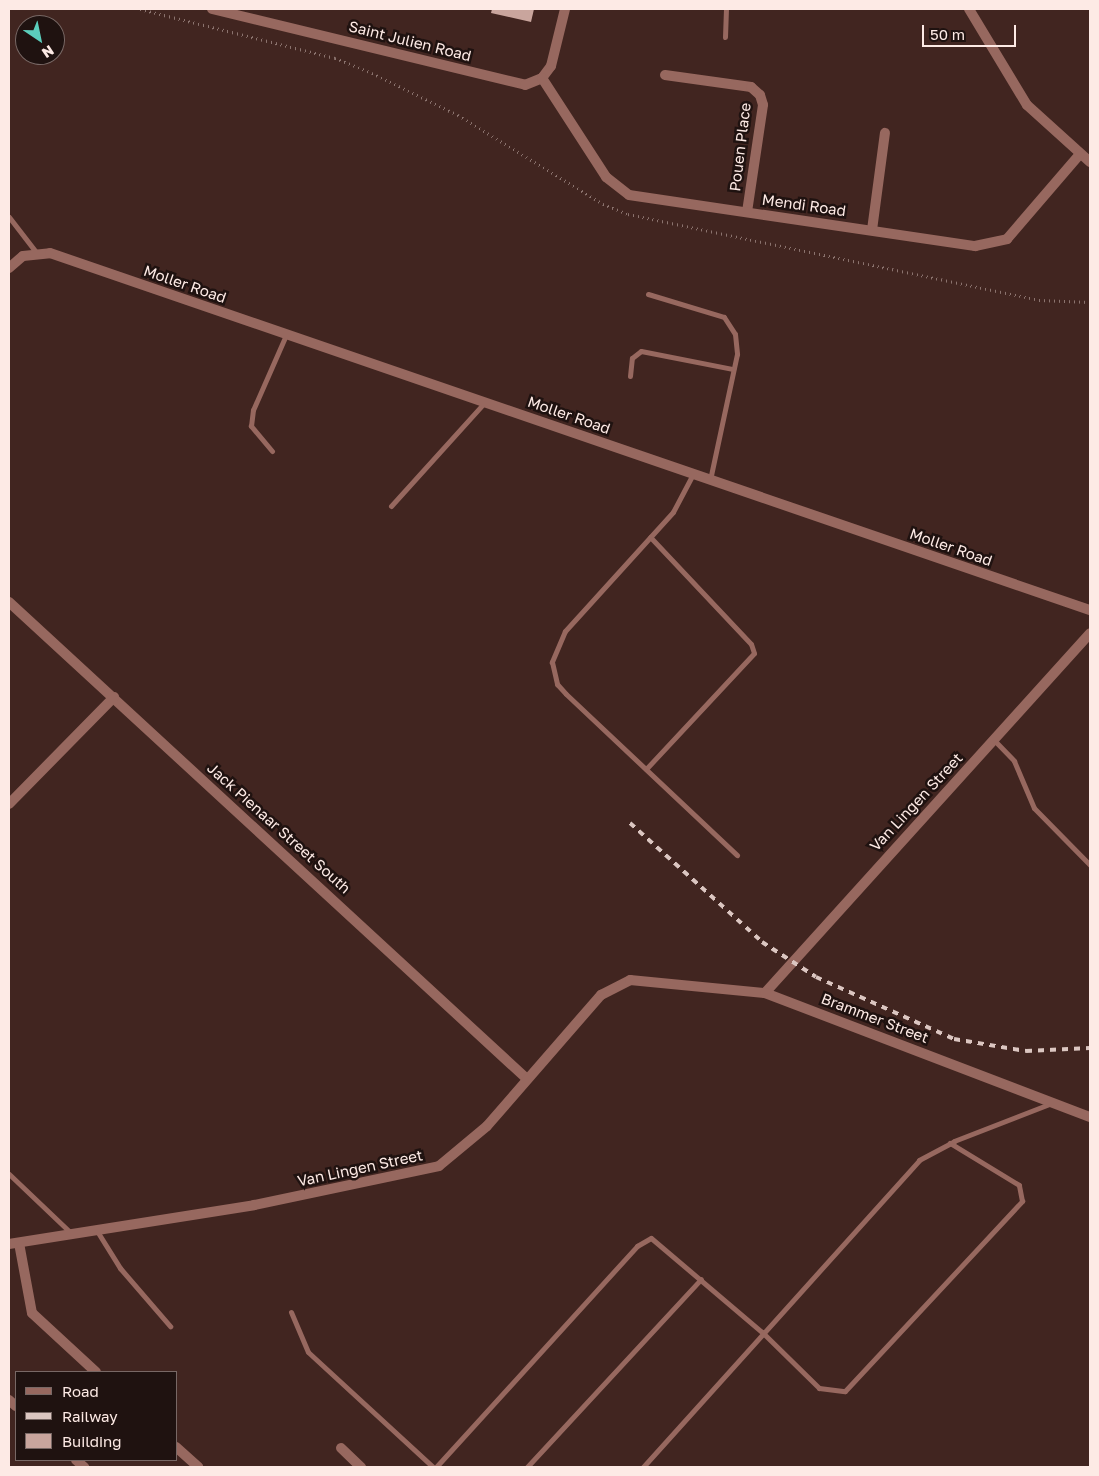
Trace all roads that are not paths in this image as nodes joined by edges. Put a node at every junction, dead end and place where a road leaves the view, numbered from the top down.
1 (212, 9) edge
2 (565, 9) edge
3 (726, 9) edge
4 (969, 9) edge
5 (725, 37) dead end
6 (665, 75) dead end
7 (542, 78) junction
8 (885, 133) dead end
9 (1080, 154) junction
10 (1090, 162) edge
11 (747, 212) junction
12 (9, 217) edge
13 (872, 230) junction
14 (36, 252) junction
15 (9, 268) edge
16 (648, 294) dead end
17 (286, 335) junction
18 (733, 369) junction
19 (630, 376) dead end
20 (485, 402) junction
21 (272, 451) dead end
22 (693, 474) junction
23 (710, 480) junction
24 (392, 506) dead end
25 (650, 537) junction
26 (9, 602) edge
27 (1090, 610) edge
28 (1090, 633) edge
29 (114, 697) junction
30 (994, 740) junction
31 (646, 769) junction
32 (9, 804) edge
33 (737, 855) dead end
34 (1090, 865) edge
35 (642, 980) joint
36 (764, 993) junction
37 (527, 1079) junction
38 (1055, 1102) junction
39 (1090, 1117) edge
40 (950, 1143) junction
41 (9, 1174) edge
42 (97, 1231) junction
43 (72, 1235) junction
44 (20, 1243) junction
45 (9, 1244) edge
46 (701, 1279) junction
47 (291, 1312) dead end
48 (170, 1326) dead end
49 (762, 1332) junction
50 (95, 1371) edge
51 (341, 1448) dead end
52 (178, 1449) edge
53 (198, 1467) edge
54 (361, 1467) edge
55 (434, 1467) edge
56 (527, 1467) edge
57 (643, 1467) edge

1 - 7 street, Saint Julien Road
2 - 7 street
3 - 5 lane
4 - 9 street
6 - 11 street, Pouen Place
7 - 11 street, Mendi Road
8 - 13 street
9 - 10 street
9 - 13 street, Mendi Road
11 - 13 street, Mendi Road
12 - 14 lane
14 - 15 street
14 - 17 street, Moller Road
16 - 18 lane
17 - 20 street, Moller Road
17 - 21 lane
18 - 19 lane
18 - 23 lane
20 - 22 street, Moller Road
20 - 24 lane
22 - 23 street, Moller Road
22 - 25 lane
23 - 27 street, Moller Road
25 - 31 lane
25 - 31 lane
26 - 29 street, Jack Pienaar Street South
28 - 30 street, Van Lingen Street
29 - 32 street
29 - 37 street, Jack Pienaar Street South
30 - 34 lane
30 - 36 street, Van Lingen Street
31 - 33 lane
35 - 36 street, Brammer Street
35 - 37 street, Van Lingen Street
36 - 38 street, Brammer Street
37 - 42 street, Van Lingen Street
38 - 39 street, Brammer Street
38 - 40 lane
40 - 49 lane
40 - 49 lane
41 - 43 lane
42 - 43 street, Van Lingen Street
42 - 48 lane
43 - 44 street, Van Lingen Street
44 - 45 street, Van Lingen Street
44 - 50 street
46 - 49 lane
46 - 55 lane
46 - 56 lane
47 - 55 lane
49 - 57 lane
51 - 54 street
52 - 53 street

